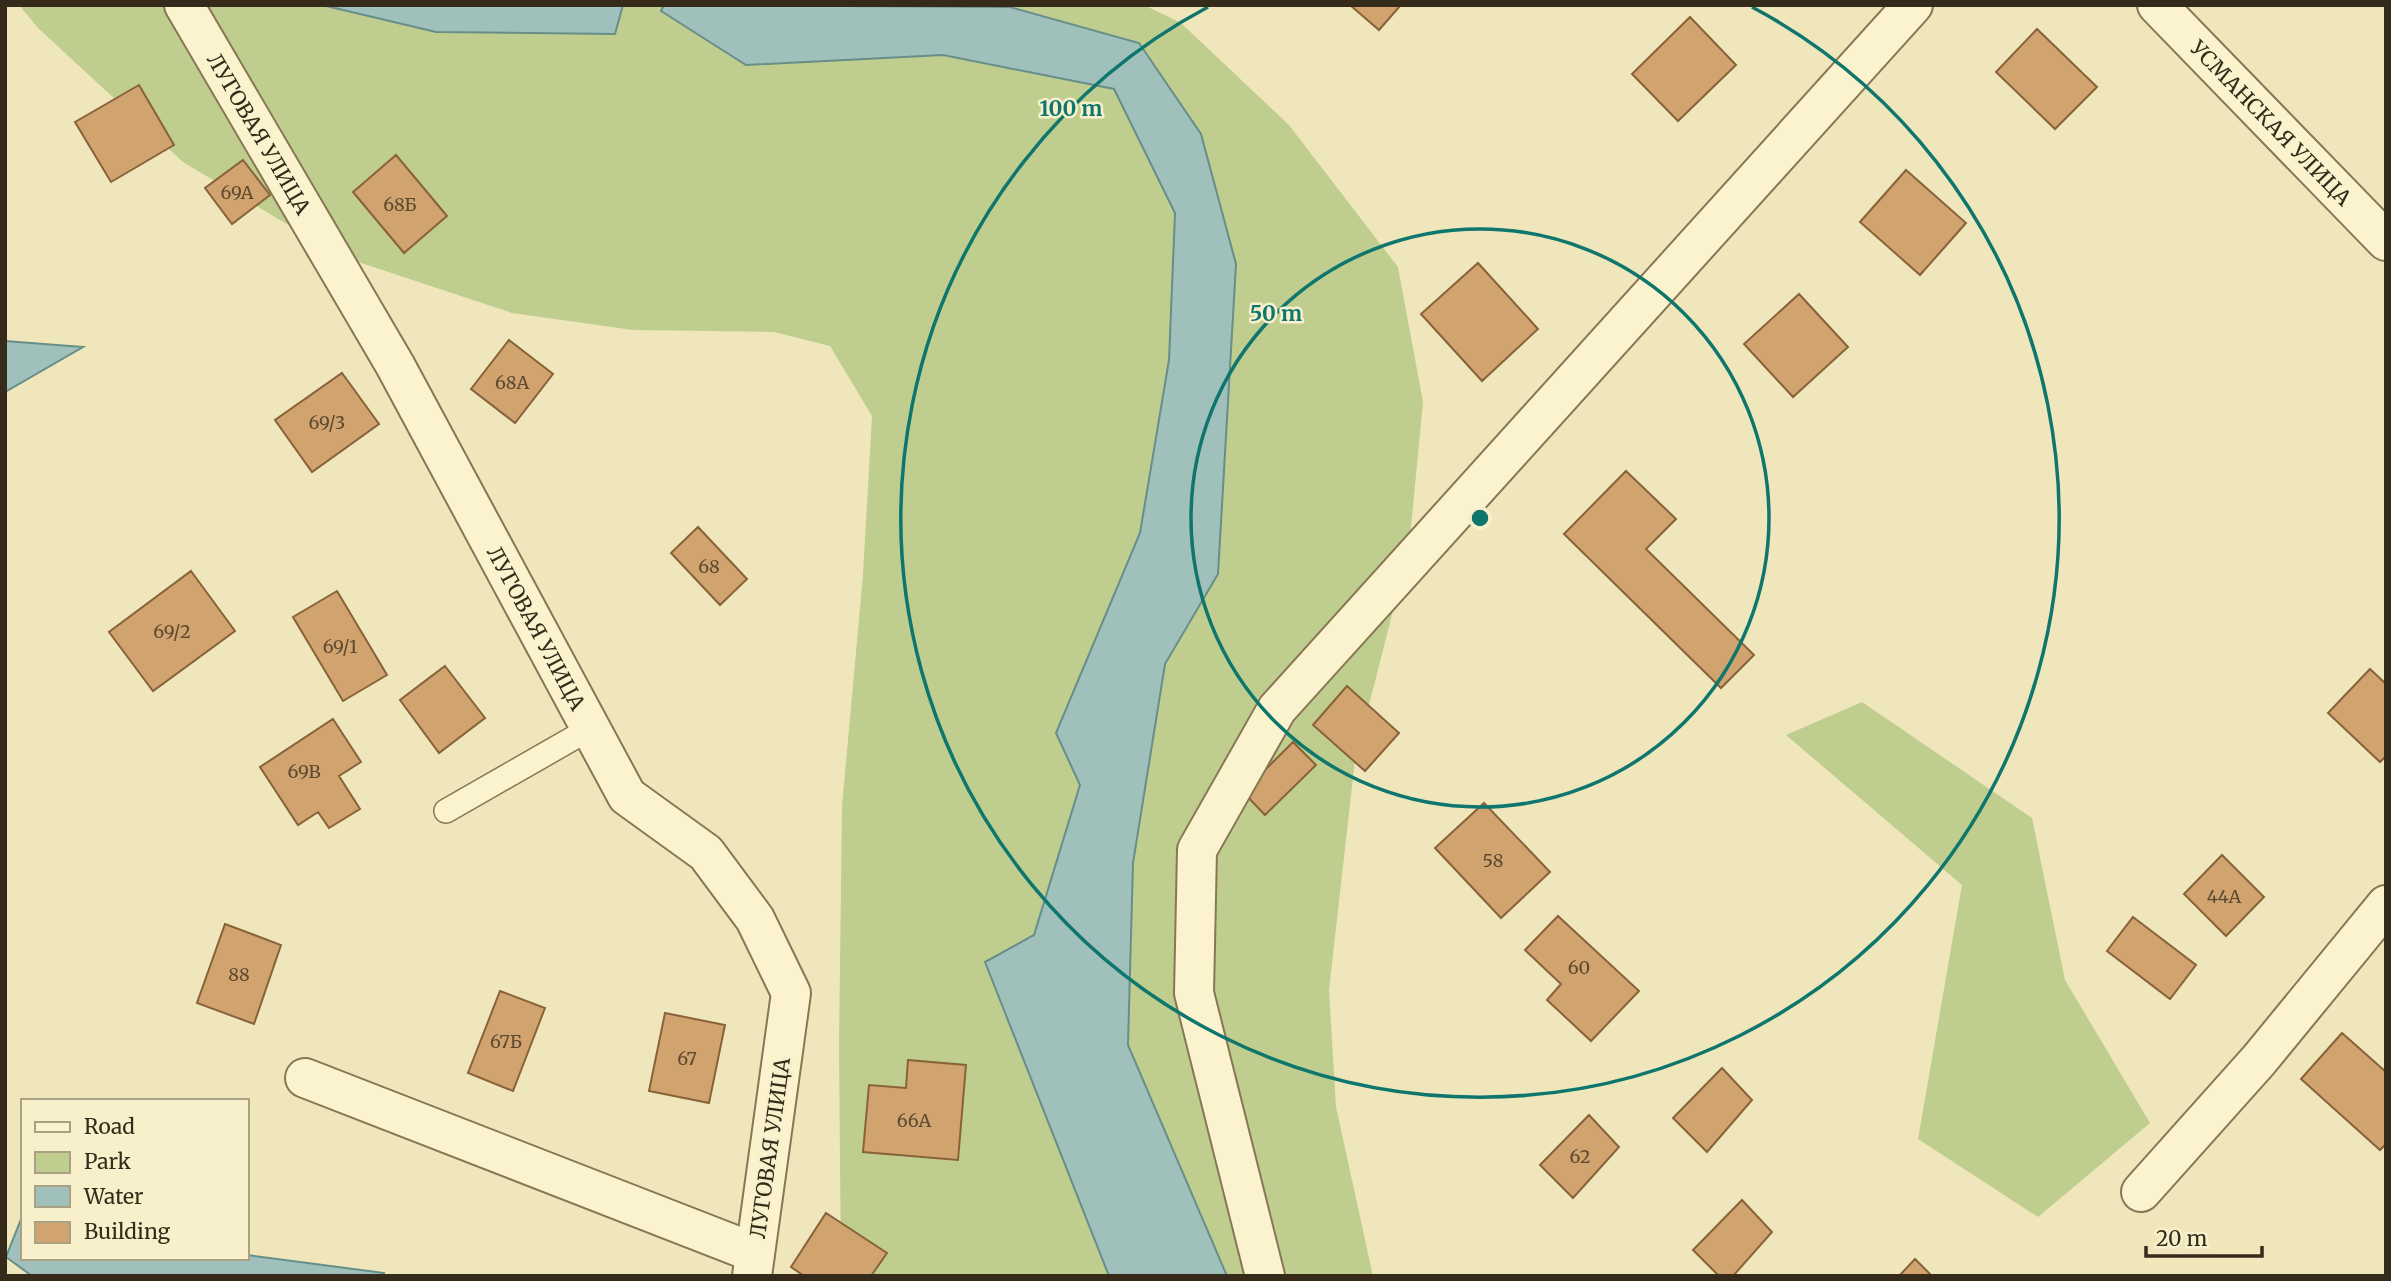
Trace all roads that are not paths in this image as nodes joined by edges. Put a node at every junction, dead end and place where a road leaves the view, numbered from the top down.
1 (184, 5) edge
2 (1913, 5) edge
3 (2157, 5) edge
4 (2386, 241) edge
5 (591, 728) junction
6 (446, 811) dead end
7 (2386, 905) edge
8 (305, 1078) dead end
9 (2141, 1192) dead end
10 (754, 1265) edge
11 (1265, 1276) edge

1 - 5 street, ЛУГОВАЯ УЛИЦА
2 - 11 street
3 - 4 street, УСМАНСКАЯ УЛИЦА
5 - 6 lane
5 - 10 street, ЛУГОВАЯ УЛИЦА
7 - 9 street
8 - 10 street, ЛУГОВАЯ УЛИЦА

